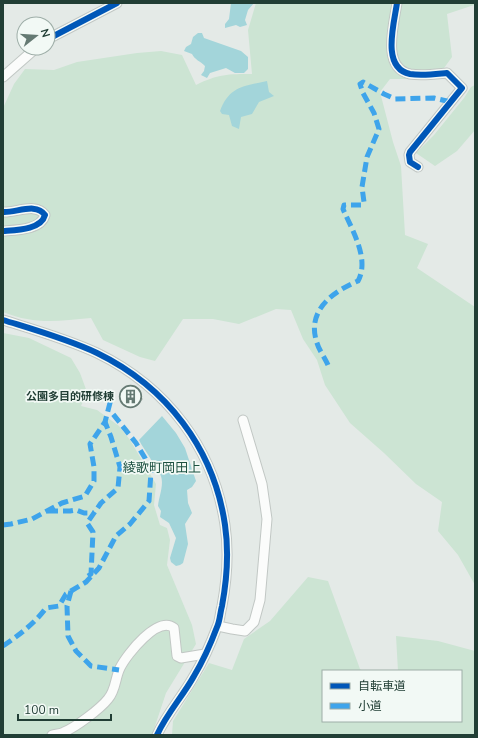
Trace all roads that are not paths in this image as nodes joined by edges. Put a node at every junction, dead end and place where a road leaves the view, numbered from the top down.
1 (117, 3) edge
2 (397, 3) edge
3 (56, 35) edge
4 (27, 56) edge
5 (3, 77) edge
6 (418, 167) dead end
7 (3, 212) edge
8 (3, 231) edge
9 (3, 320) edge
10 (243, 420) dead end
11 (218, 626) junction
12 (205, 654) junction
13 (52, 735) edge
14 (158, 735) edge

1 - 3 street
2 - 6 street
4 - 5 street
7 - 8 street
9 - 11 street
10 - 11 street
11 - 12 street
12 - 13 street
12 - 14 street

